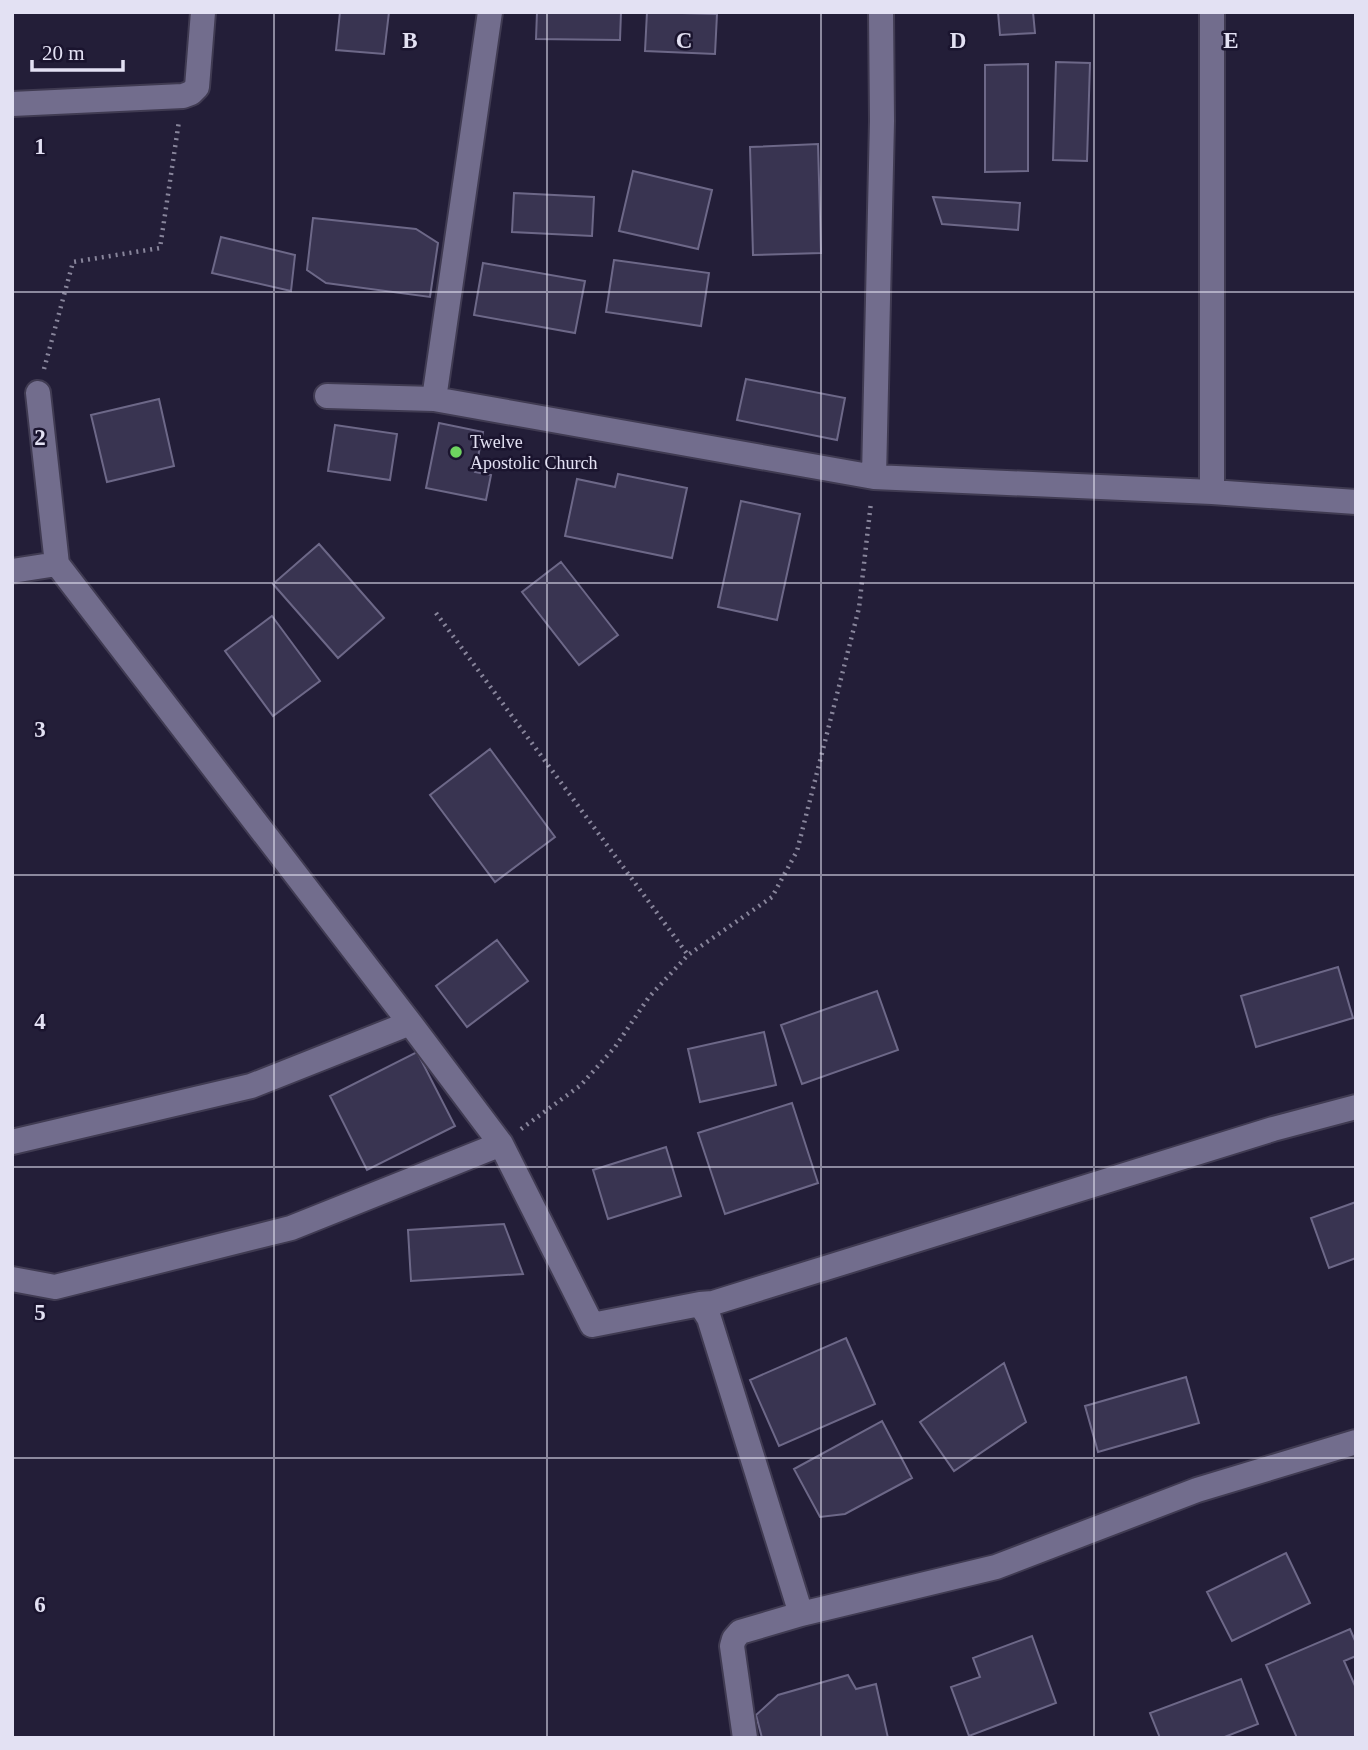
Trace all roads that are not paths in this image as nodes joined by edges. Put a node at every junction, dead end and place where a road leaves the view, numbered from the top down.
1 (203, 12) edge
2 (491, 12) edge
3 (881, 12) edge
4 (1212, 12) edge
5 (12, 104) edge
6 (38, 393) road end
7 (327, 396) dead end
8 (434, 399) junction
9 (874, 477) junction
10 (1212, 492) junction
11 (1356, 502) edge
12 (57, 564) junction
13 (12, 571) edge
14 (410, 1023) junction
15 (1356, 1107) edge
16 (12, 1142) edge
17 (500, 1144) junction
18 (12, 1279) edge
19 (700, 1304) junction
20 (1356, 1442) edge
21 (801, 1614) junction
22 (745, 1738) edge

1 - 5 street
2 - 8 street
3 - 9 street
4 - 10 street
6 - 12 street
7 - 8 street
8 - 9 street
9 - 10 street
10 - 11 street
12 - 13 street
12 - 14 street
14 - 16 street
14 - 17 street
15 - 19 street
17 - 18 street
17 - 19 street
19 - 21 street
20 - 21 street
21 - 22 street

